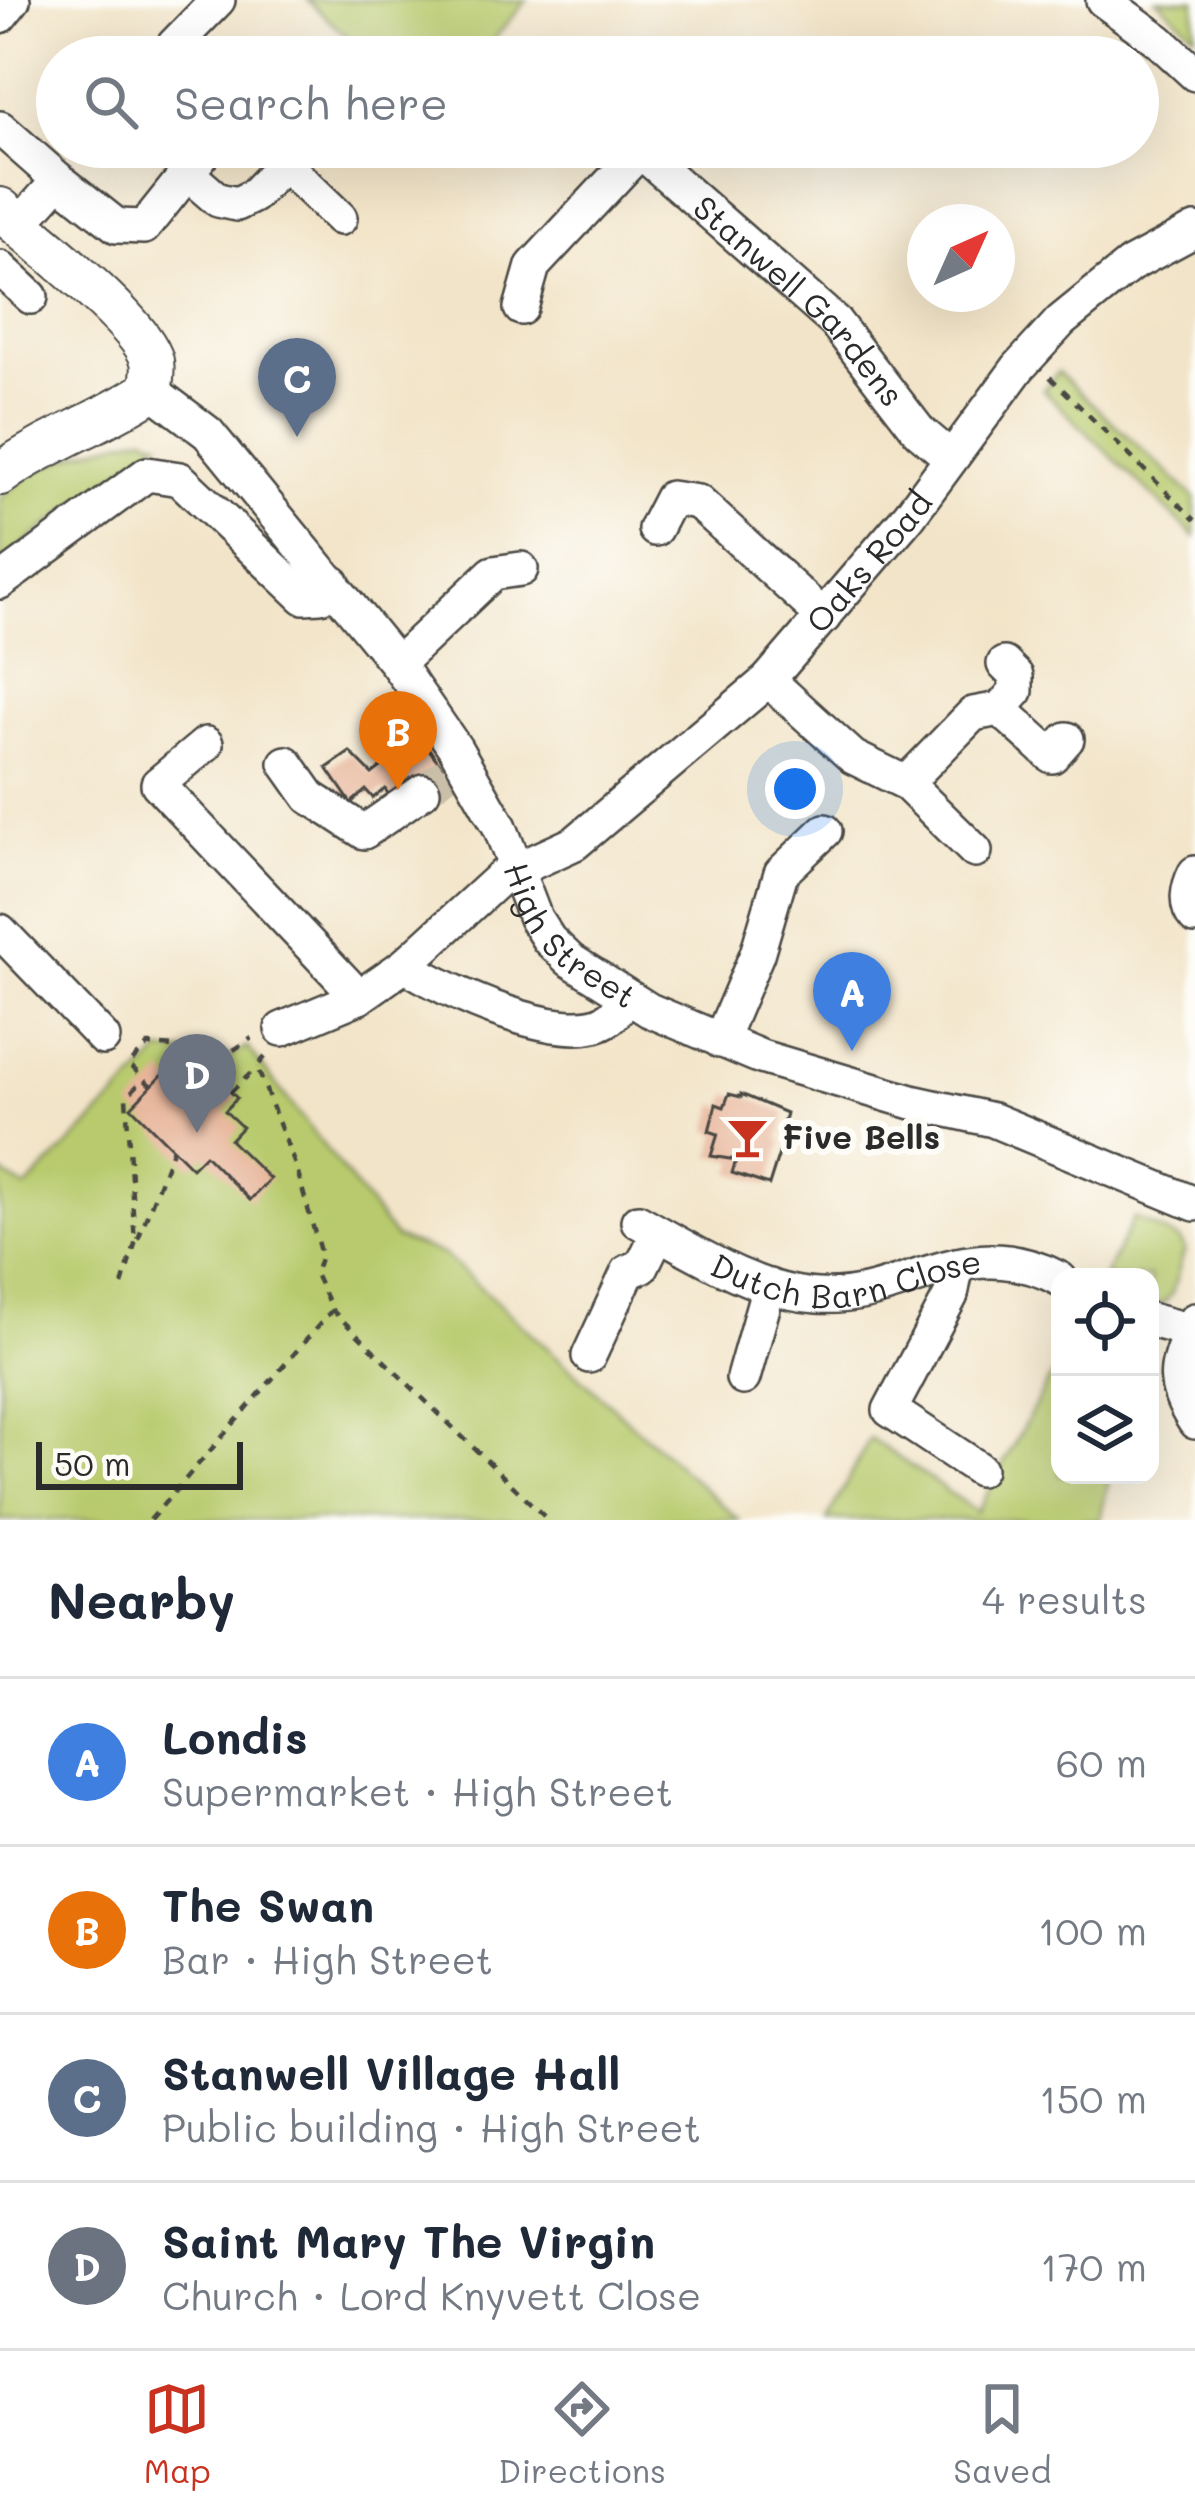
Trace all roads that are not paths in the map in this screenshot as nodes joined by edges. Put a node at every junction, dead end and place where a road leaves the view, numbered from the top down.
1 (14, 0) edge
2 (218, 0) edge
3 (1103, 0) edge
4 (0, 16) edge
5 (184, 36) edge
6 (1152, 36) edge
7 (1159, 41) edge
8 (1195, 74) edge
9 (0, 128) edge
10 (36, 159) edge
11 (46, 168) edge
12 (192, 168) edge
13 (202, 168) edge
14 (280, 168) edge
15 (288, 168) edge
16 (624, 168) edge
17 (663, 168) edge
18 (59, 179) junction
19 (9, 217) edge
20 (340, 218) dead end
21 (1195, 230) edge
22 (0, 268) edge
23 (31, 297) dead end
24 (521, 308) dead end
25 (151, 389) junction
26 (950, 457) junction
27 (0, 474) edge
28 (655, 529) dead end
29 (521, 568) dead end
30 (0, 582) edge
31 (334, 583) junction
32 (824, 617) junction
33 (397, 664) junction
34 (1004, 664) dead end
35 (768, 680) junction
36 (986, 711) junction
37 (1067, 739) dead end
38 (206, 744) dead end
39 (286, 763) dead end
40 (444, 775) junction
41 (906, 783) junction
42 (824, 831) dead end
43 (975, 851) dead end
44 (518, 870) junction
45 (1195, 873) edge
46 (1195, 917) edge
47 (0, 932) edge
48 (405, 965) junction
49 (359, 997) junction
50 (627, 998) junction
51 (103, 1038) dead end
52 (266, 1041) road end
53 (720, 1041) junction
54 (1195, 1204) edge
55 (957, 1265) junction
56 (1051, 1276) edge
57 (769, 1286) junction
58 (1159, 1321) edge
59 (1193, 1325) edge
60 (589, 1356) dead end
61 (743, 1378) dead end
62 (1195, 1422) edge
63 (979, 1469) dead end

1 - 4 street
2 - 5 street
3 - 6 street
7 - 8 street
9 - 10 street
11 - 18 street
12 - 18 street
13 - 14 street
15 - 20 street
16 - 24 street, Stanwell Gardens
17 - 26 street, Stanwell Gardens
18 - 19 street
19 - 25 main road
21 - 26 street, Oaks Road
22 - 23 street
25 - 27 main road
25 - 31 street, High Street
26 - 32 street, Oaks Road
28 - 32 street
29 - 33 street
30 - 31 street
31 - 33 street, High Street
32 - 35 street, Oaks Road
33 - 40 street, High Street
34 - 36 street
35 - 41 street
35 - 44 street, Oaks Road
36 - 37 street
36 - 41 street
38 - 49 street
39 - 40 street
40 - 44 street, High Street
41 - 43 street
42 - 53 street
44 - 48 street, Oaks Road
44 - 50 street, High Street
45 - 46 street
47 - 51 street
48 - 49 street, Oaks Road
48 - 50 street
49 - 52 street, Oaks Road
50 - 53 street, High Street
53 - 54 street, High Street
55 - 56 street, Dutch Barn Close
55 - 57 street, Dutch Barn Close
55 - 63 street
57 - 60 street, Dutch Barn Close
57 - 61 street
58 - 59 street
59 - 62 street

